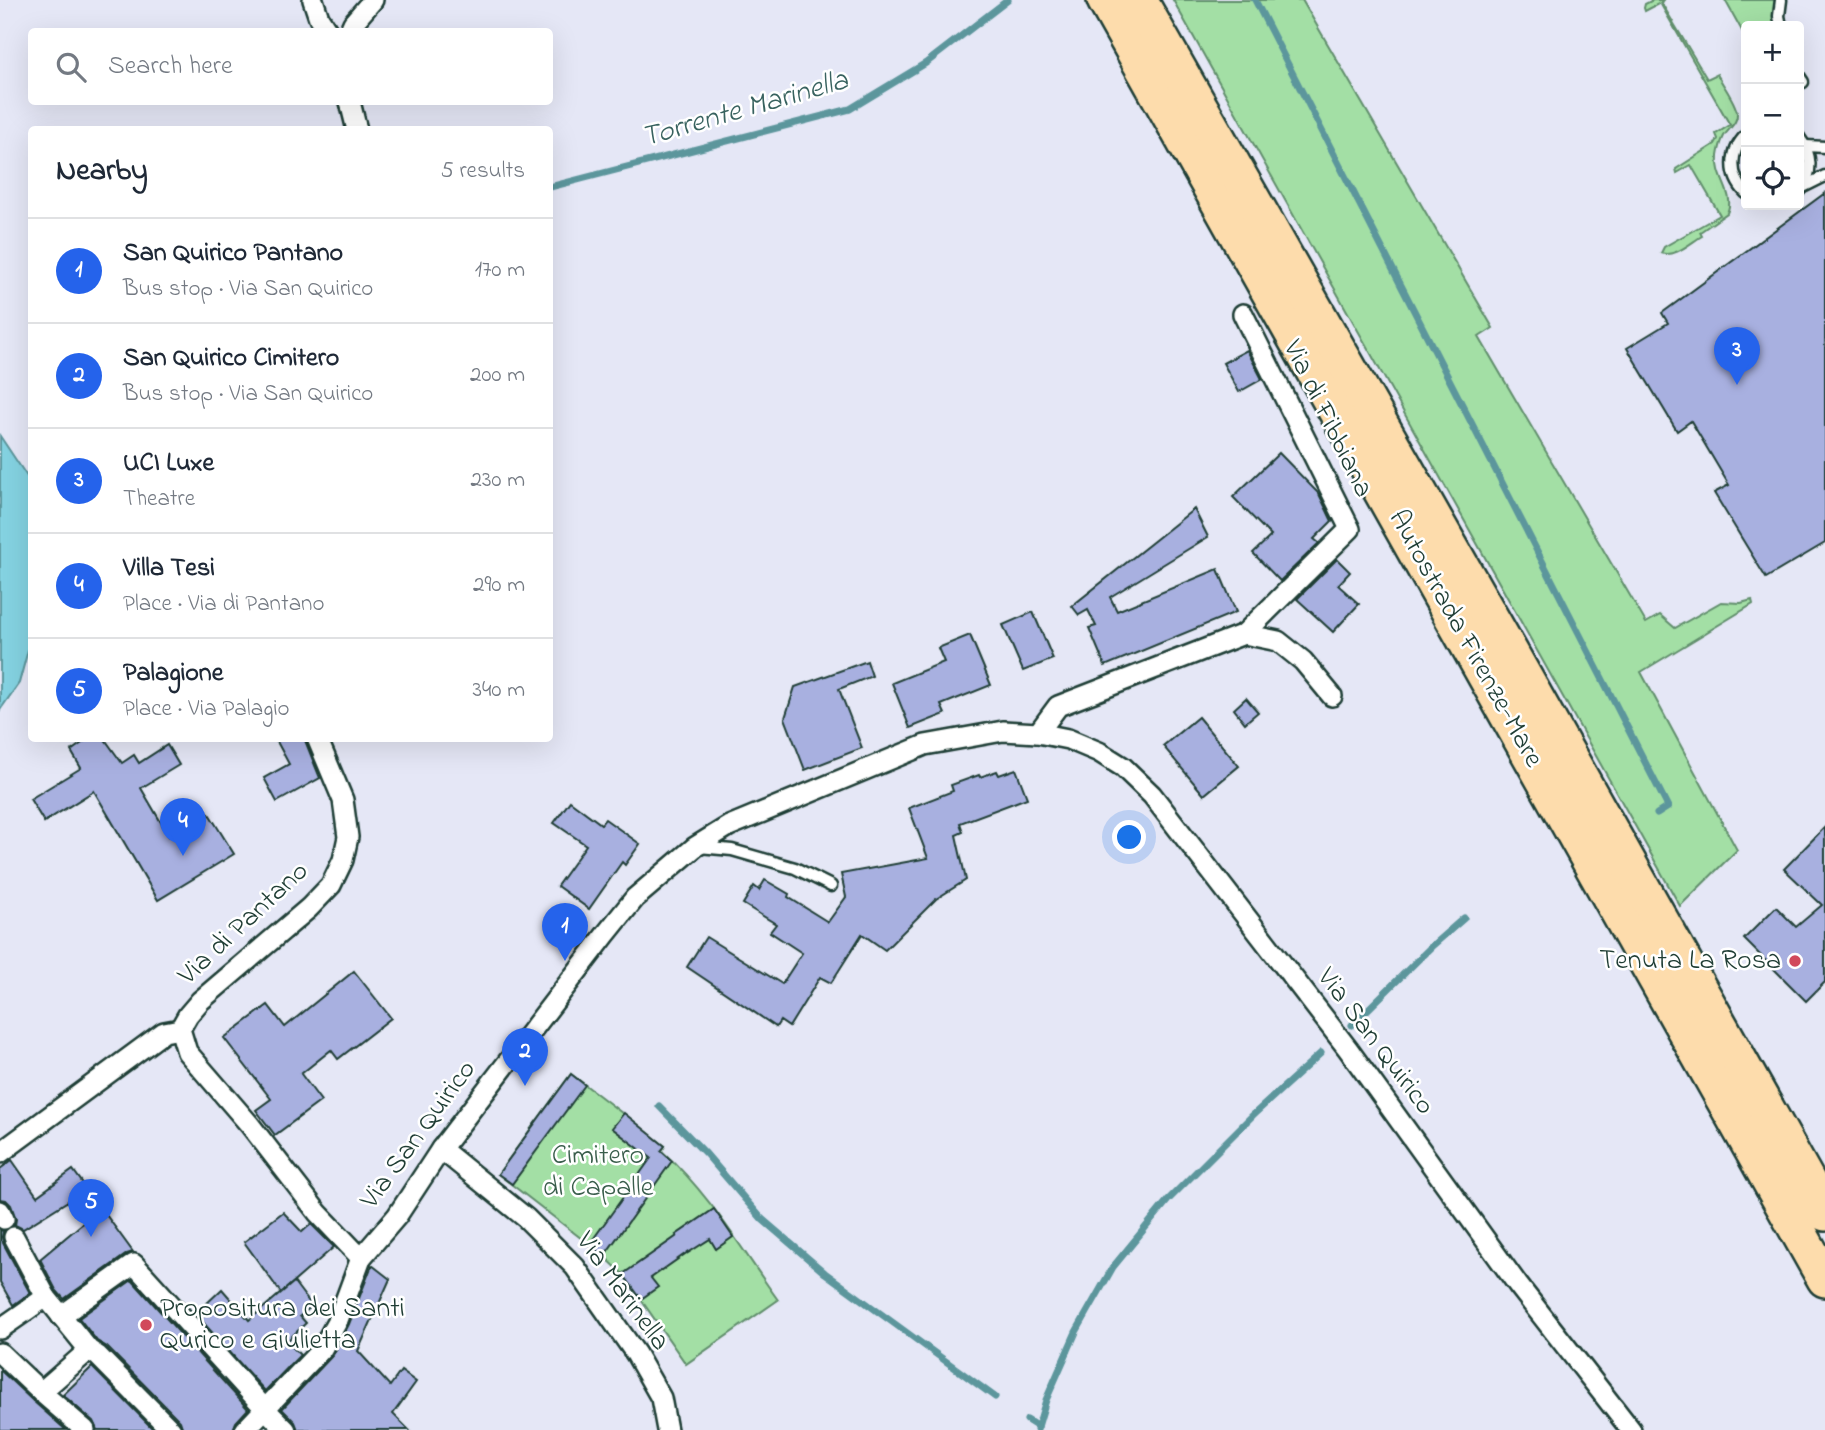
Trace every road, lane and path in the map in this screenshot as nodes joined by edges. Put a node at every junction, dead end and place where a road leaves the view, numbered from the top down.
1 (313, 0) edge
2 (373, 0) edge
3 (1116, 0) edge
4 (1781, 0) edge
5 (1780, 21) edge
6 (325, 28) edge
7 (351, 28) edge
8 (351, 105) edge
9 (356, 126) edge
10 (1741, 141) edge
11 (1804, 142) edge
12 (1804, 145) edge
13 (1825, 148) edge
14 (1825, 176) edge
15 (1804, 184) edge
16 (1741, 186) edge
17 (1804, 187) edge
18 (1243, 314) dead end
19 (1244, 634) junction
20 (1332, 696) dead end
21 (1038, 733) junction
22 (319, 742) edge
23 (695, 847) junction
24 (831, 886) dead end
25 (180, 1029) junction
26 (441, 1149) junction
27 (0, 1153) edge
28 (1825, 1213) edge
29 (14, 1237) dead end
30 (361, 1258) junction
31 (1825, 1279) edge
32 (47, 1297) junction
33 (61, 1316) junction
34 (0, 1329) edge
35 (89, 1350) junction
36 (0, 1353) edge
37 (41, 1392) junction
38 (266, 1410) junction
39 (85, 1430) edge
40 (170, 1430) edge
41 (245, 1430) edge
42 (286, 1430) edge
43 (667, 1430) edge
44 (1631, 1430) edge

1 - 6 street
2 - 7 street
3 - 28 highway, Autostrada Firenze-Mare
3 - 31 highway, Autostrada Firenze-Mare
4 - 5 lane
8 - 9 street
10 - 16 lane
11 - 13 lane
12 - 15 lane
14 - 17 lane
18 - 19 street, Via di Fibbiana
19 - 20 street
19 - 21 street
21 - 23 street, Via San Quirico
21 - 44 street, Via San Quirico
22 - 25 street, Via di Pantano
23 - 24 lane
23 - 26 street, Via San Quirico
25 - 27 street
25 - 30 street, Via di Pantano
26 - 30 street, Via San Quirico
26 - 43 street, Via Marinella
29 - 32 street
30 - 38 street, Via San Quirico
32 - 33 street
32 - 34 street
33 - 35 street
33 - 38 street
35 - 37 street
35 - 40 street
36 - 37 street
37 - 39 street
38 - 41 street, Via San Quirico
38 - 42 street

